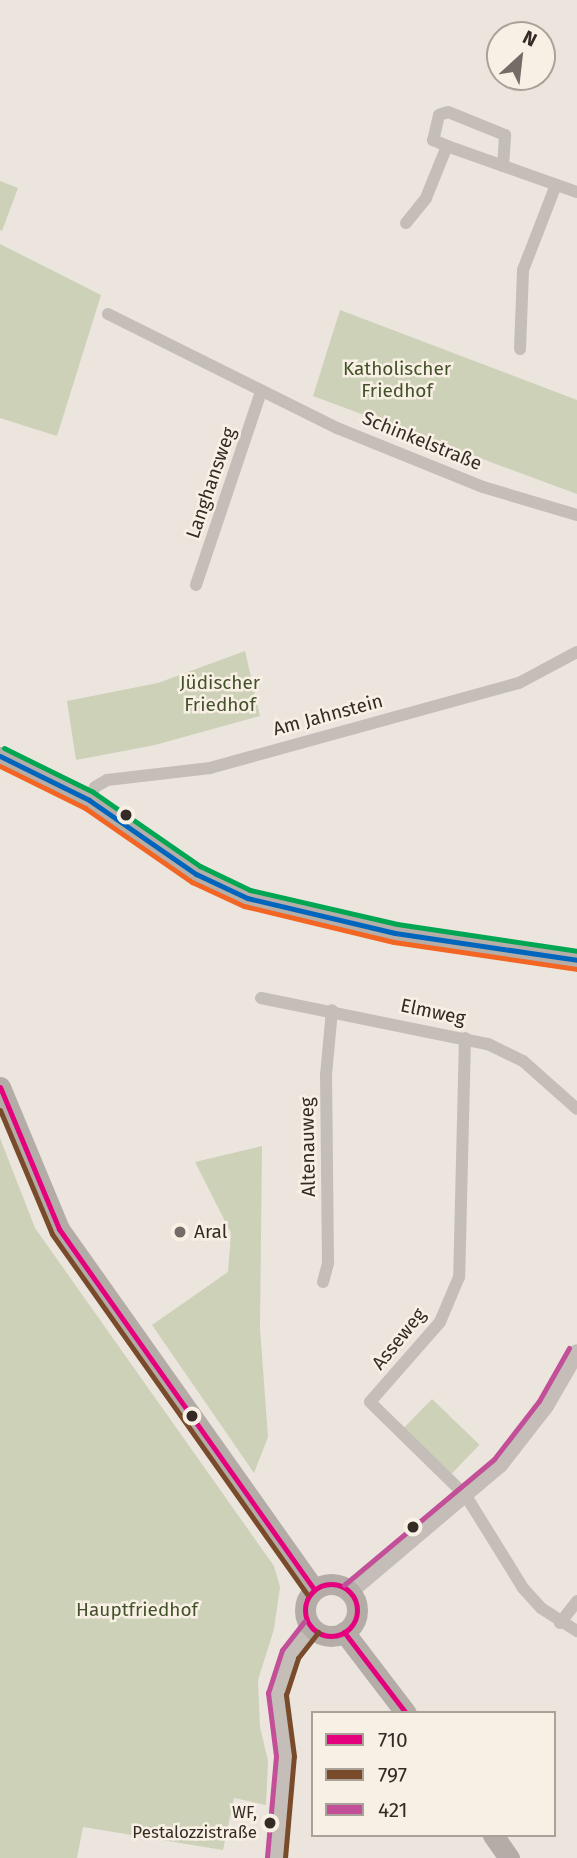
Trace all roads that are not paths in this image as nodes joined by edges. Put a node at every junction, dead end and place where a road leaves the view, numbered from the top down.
1 (446, 146) junction
2 (503, 166) junction
3 (556, 185) junction
4 (577, 192) edge
5 (406, 223) dead end
6 (108, 314) dead end
7 (520, 349) dead end
8 (261, 393) junction
9 (577, 515) edge
10 (196, 585) dead end
11 (577, 652) edge
12 (0, 755) edge
13 (89, 800) junction
14 (577, 960) edge
15 (261, 998) dead end
16 (332, 1010) junction
17 (466, 1038) junction
18 (0, 1087) edge
19 (577, 1109) edge
20 (323, 1282) dead end
21 (577, 1352) edge
22 (466, 1496) junction
23 (314, 1589) junction
24 (350, 1592) junction
25 (577, 1601) edge
26 (560, 1623) junction
27 (311, 1627) junction
28 (577, 1631) edge
29 (344, 1632) junction
30 (404, 1711) edge
31 (494, 1837) edge
32 (276, 1858) edge
33 (509, 1858) edge

1 - 2 street
1 - 2 street
1 - 5 street
2 - 3 street
3 - 4 street
3 - 7 street
6 - 8 street, Schinkelstraße
8 - 9 street, Schinkelstraße
8 - 10 street, Langhansweg
11 - 13 street, Am Jahnstein
12 - 13 main road
13 - 14 main road
15 - 16 street, Elmweg
16 - 17 street, Elmweg
16 - 20 street, Altenauweg
17 - 19 street, Elmweg
17 - 22 street, Asseweg
18 - 23 main road
21 - 22 street
22 - 24 street
22 - 26 street, Asseweg
23 - 24 main road
23 - 27 main road
24 - 29 main road
25 - 26 street
26 - 28 street, Asseweg
27 - 29 main road
27 - 32 street
29 - 30 main road
31 - 33 main road

